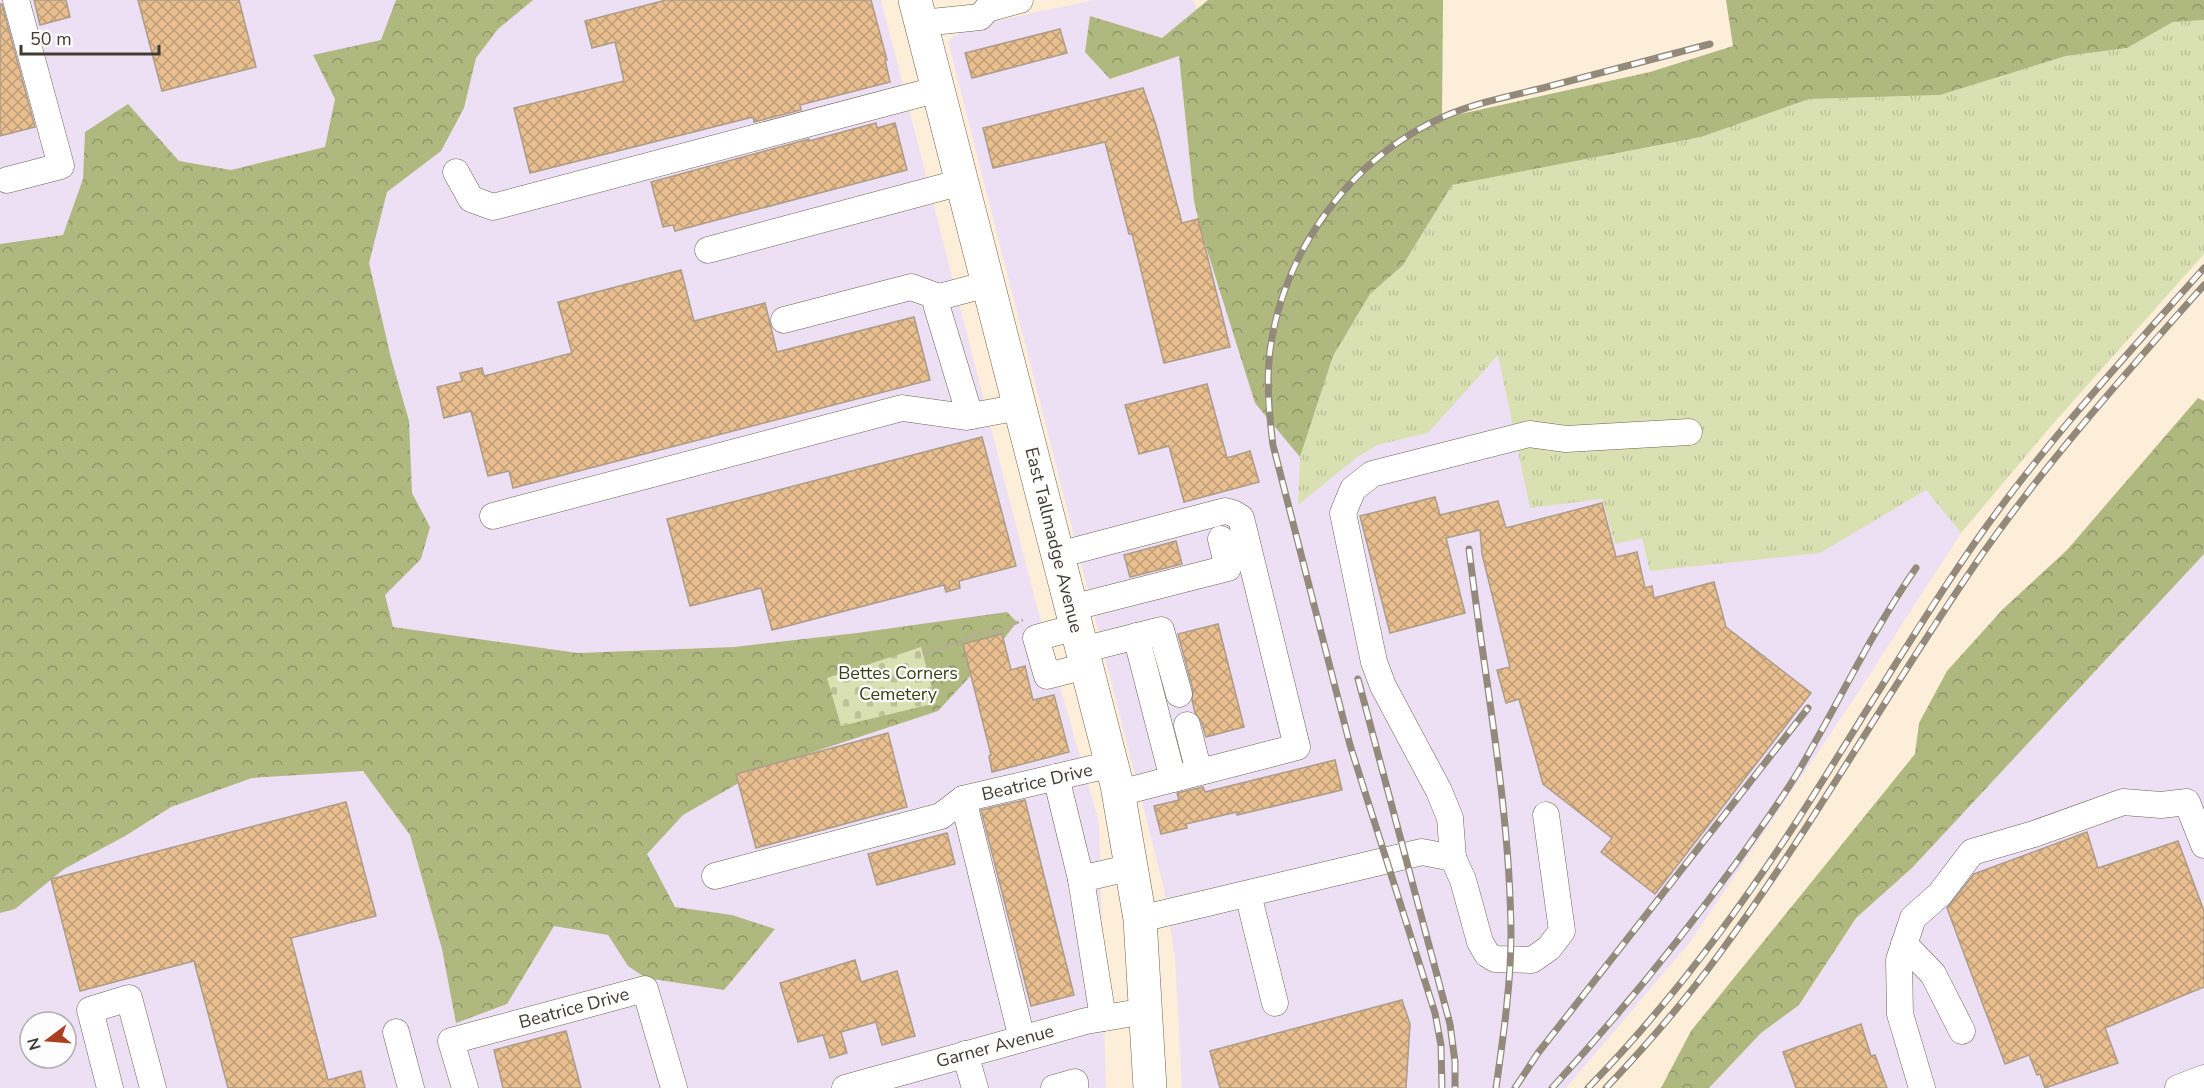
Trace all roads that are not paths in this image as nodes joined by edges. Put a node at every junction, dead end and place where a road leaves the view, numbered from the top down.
1 (16, 0) edge
2 (1020, 0) edge
3 (978, 8) edge
4 (918, 12) edge
5 (939, 89) junction
6 (456, 172) dead end
7 (7, 180) dead end
8 (962, 182) junction
9 (708, 250) dead end
10 (988, 284) junction
11 (939, 297) junction
12 (784, 320) dead end
13 (1020, 407) junction
14 (970, 416) junction
15 (1689, 432) dead end
16 (493, 516) dead end
17 (1221, 539) dead end
18 (1058, 555) junction
19 (1136, 636) junction
20 (1079, 638) junction
21 (1179, 694) dead end
22 (1187, 725) dead end
23 (1199, 772) junction
24 (1056, 777) junction
25 (1115, 778) junction
26 (1173, 779) junction
27 (963, 800) junction
28 (1546, 815) dead end
29 (2204, 845) edge
30 (1454, 858) junction
31 (1132, 867) junction
32 (715, 876) dead end
33 (1081, 879) junction
34 (1248, 894) junction
35 (1140, 919) junction
36 (1904, 944) junction
37 (1275, 1003) dead end
38 (1146, 1011) junction
39 (1103, 1018) junction
40 (1962, 1031) dead end
41 (396, 1032) dead end
42 (1022, 1039) junction
43 (965, 1054) junction
44 (2204, 1078) edge
45 (110, 1088) edge
46 (153, 1088) edge
47 (411, 1088) edge
48 (465, 1088) edge
49 (674, 1088) edge
50 (845, 1088) edge
51 (975, 1088) edge
52 (1053, 1088) edge
53 (1075, 1088) edge
54 (1150, 1088) edge
55 (1922, 1088) edge
56 (2178, 1088) edge

1 - 7 street
2 - 3 street
3 - 4 street
4 - 5 main road, East Tallmadge Avenue
5 - 6 street
5 - 8 main road, East Tallmadge Avenue
8 - 9 street
8 - 10 main road, East Tallmadge Avenue
10 - 11 street
10 - 13 main road, East Tallmadge Avenue
11 - 12 street
11 - 14 street
13 - 14 street
13 - 18 main road, East Tallmadge Avenue
14 - 16 street
15 - 30 street
17 - 20 street
18 - 20 main road, East Tallmadge Avenue
18 - 23 street, Beatrice Drive
19 - 20 street
19 - 21 street
19 - 26 street
20 - 25 main road, East Tallmadge Avenue
22 - 23 street
23 - 26 street, Beatrice Drive
24 - 25 street, Beatrice Drive
24 - 27 street, Beatrice Drive
24 - 33 street
25 - 26 street, Beatrice Drive
25 - 31 main road, East Tallmadge Avenue
27 - 32 street, Beatrice Drive
27 - 42 street, Beatrice Drive
28 - 30 street
29 - 36 street
30 - 34 street
31 - 33 street
31 - 35 main road, East Tallmadge Avenue
33 - 39 street
34 - 35 street
34 - 37 street
35 - 38 main road, East Tallmadge Avenue
36 - 40 street
36 - 55 street
38 - 39 street, Garner Avenue
38 - 54 main road, East Tallmadge Avenue
39 - 42 street, Garner Avenue
41 - 47 street
42 - 43 street, Garner Avenue
43 - 50 street, Garner Avenue
43 - 51 street
44 - 56 street
45 - 46 street
48 - 49 street, Beatrice Drive
52 - 53 street

